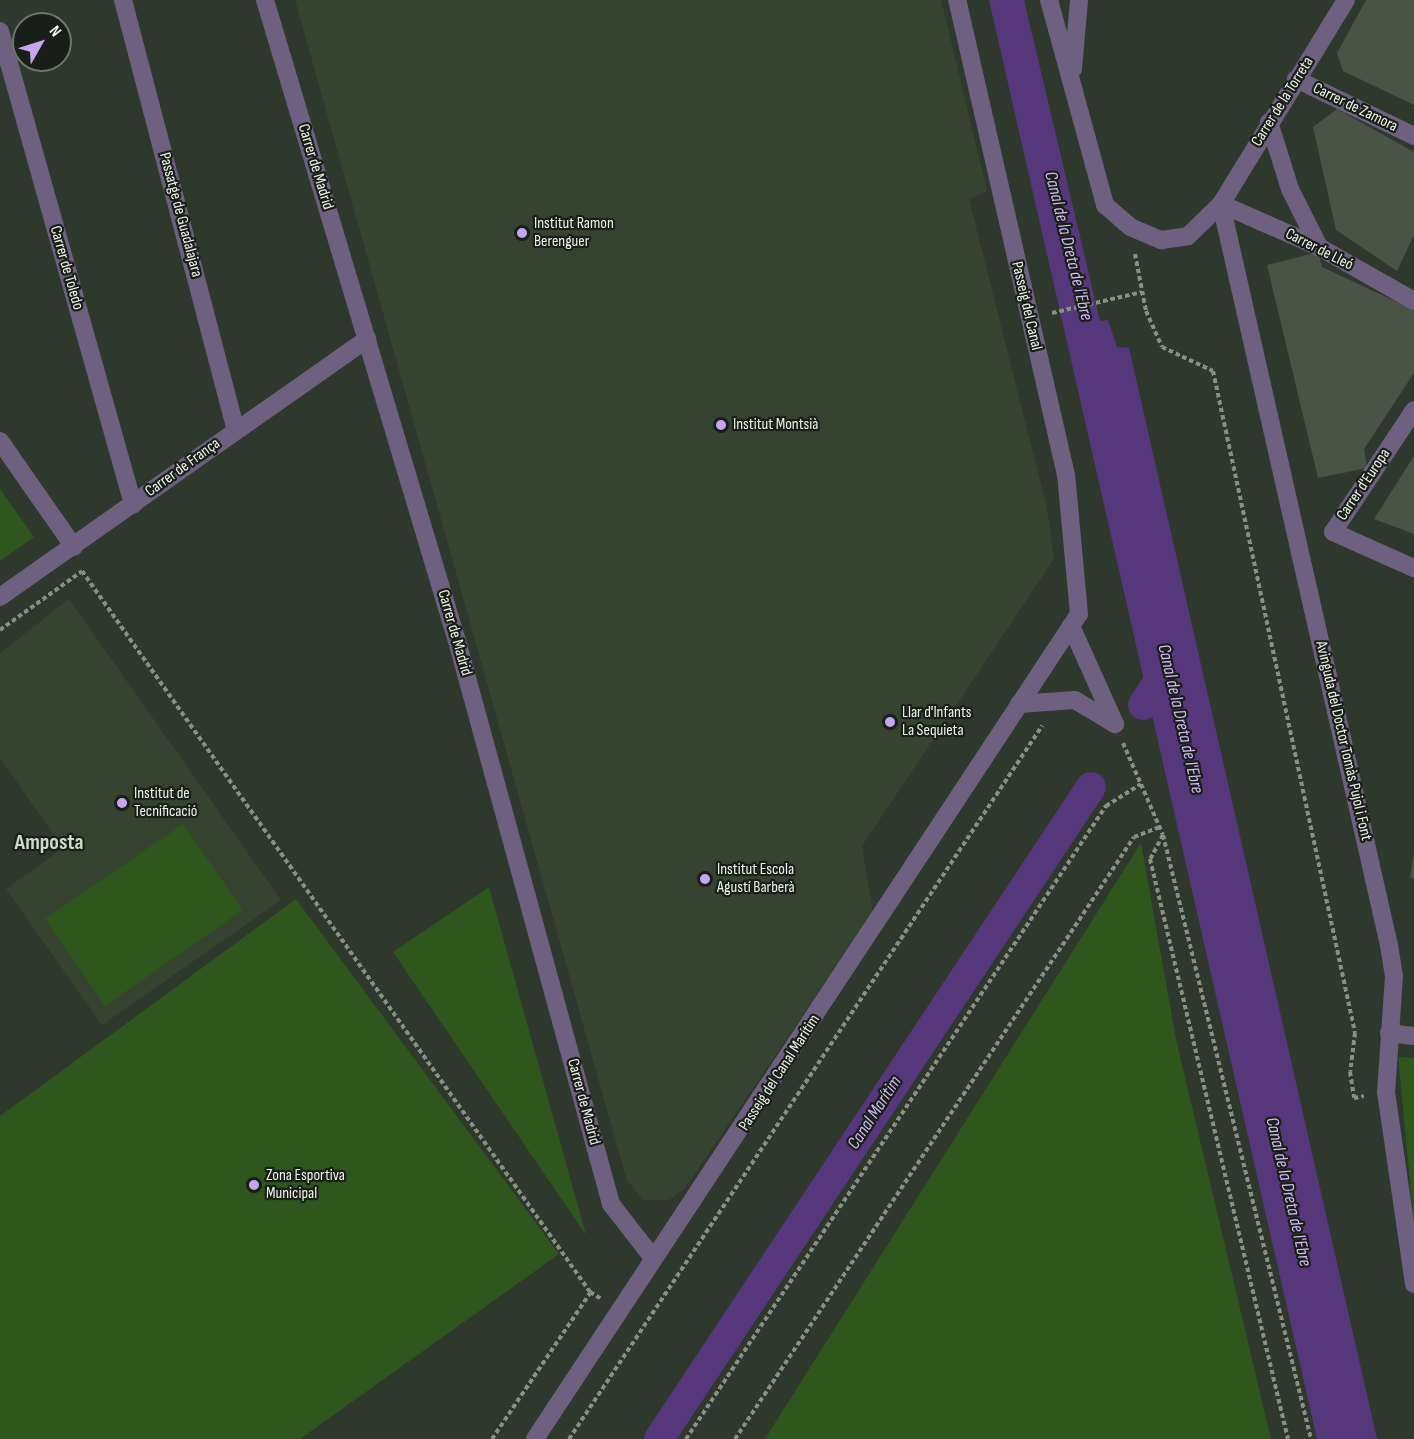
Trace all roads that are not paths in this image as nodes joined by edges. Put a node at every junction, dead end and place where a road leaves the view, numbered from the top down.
1 (123, 0) edge
2 (265, 0) edge
3 (957, 0) edge
4 (1049, 0) edge
5 (1079, 0) edge
6 (1346, 0) edge
7 (0, 31) edge
8 (1296, 80) junction
9 (1073, 88) junction
10 (1269, 122) junction
11 (1414, 136) edge
12 (1221, 204) junction
13 (1320, 248) junction
14 (1414, 301) edge
15 (367, 339) junction
16 (1414, 410) edge
17 (236, 430) junction
18 (0, 441) edge
19 (133, 505) junction
20 (1333, 532) junction
21 (1300, 535) junction
22 (74, 547) junction
23 (1414, 568) edge
24 (0, 597) edge
25 (1075, 620) junction
26 (1019, 704) junction
27 (1389, 1033) junction
28 (1414, 1036) edge
29 (653, 1258) junction
30 (1414, 1284) edge
31 (535, 1439) edge

1 - 17 street, Passatge de Guadalajara
2 - 15 street, Carrer de Madrid
3 - 25 street, Passeig del Canal
4 - 9 street
5 - 9 street
6 - 8 street, Carrer de la Torreta
7 - 19 street, Carrer de Toledo
8 - 10 street, Carrer de la Torreta
8 - 11 street, Carrer de Zamora
9 - 12 street
10 - 12 street, Carrer de la Torreta
10 - 13 street
12 - 13 street, Carrer de Lleó
12 - 21 street, Avinguda del Doctor Tomàs Pujol i Font
13 - 14 street, Carrer de Lleó
15 - 17 street, Carrer de França
15 - 29 street, Carrer de Madrid
16 - 20 street, Carrer d'Europa
17 - 19 street, Carrer de França
18 - 22 street
19 - 22 street, Carrer de França
20 - 21 street, Carrer d'Europa
20 - 23 street
21 - 27 street, Avinguda del Doctor Tomàs Pujol i Font
22 - 24 street, Carrer de França
25 - 26 street, Passeig del Canal Marítim
25 - 26 street
26 - 29 street, Passeig del Canal Marítim
27 - 28 street
27 - 30 street, Avinguda del Doctor Tomàs Pujol i Font
29 - 31 street, Passeig del Canal Marítim

